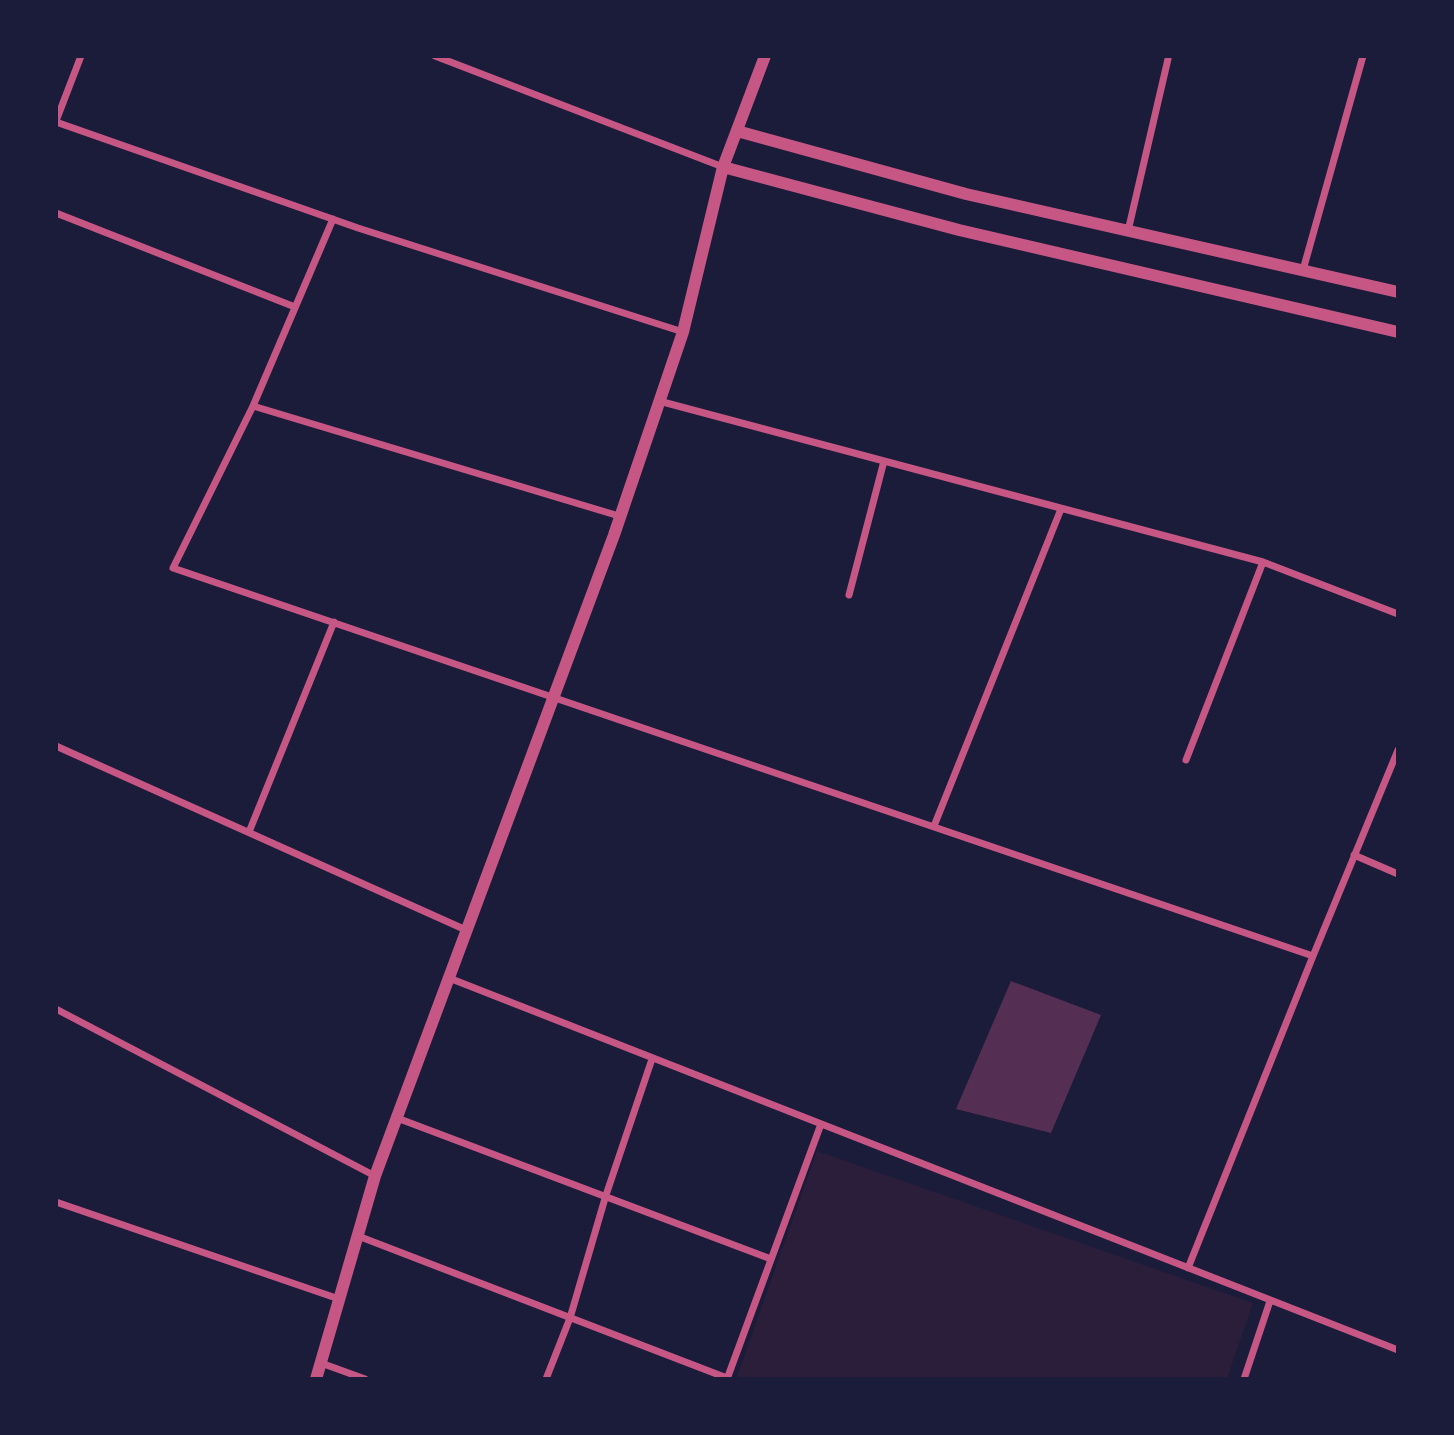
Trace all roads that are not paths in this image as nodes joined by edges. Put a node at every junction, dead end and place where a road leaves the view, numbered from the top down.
1 (81, 56) edge
2 (435, 56) edge
3 (765, 56) edge
4 (1363, 56) edge
5 (1168, 59) dead end
6 (56, 92) edge
7 (65, 96) junction
8 (56, 122) edge
9 (737, 131) junction
10 (723, 167) junction
11 (56, 213) edge
12 (333, 219) junction
13 (1128, 231) junction
14 (1303, 270) junction
15 (1398, 292) edge
16 (295, 307) junction
17 (683, 332) junction
18 (1398, 332) edge
19 (659, 401) junction
20 (253, 406) junction
21 (884, 461) junction
22 (1061, 509) junction
23 (619, 516) junction
24 (1263, 562) junction
25 (849, 595) dead end
26 (1398, 614) edge
27 (334, 622) junction
28 (554, 695) junction
29 (56, 746) edge
30 (1398, 750) edge
31 (1186, 760) dead end
32 (934, 825) junction
33 (249, 832) junction
34 (1354, 855) junction
35 (1398, 874) edge
36 (466, 930) junction
37 (1313, 956) junction
38 (449, 978) junction
39 (56, 1009) edge
40 (652, 1059) junction
41 (397, 1118) junction
42 (821, 1125) junction
43 (375, 1176) junction
44 (606, 1195) junction
45 (56, 1202) edge
46 (358, 1236) junction
47 (771, 1259) junction
48 (1188, 1268) junction
49 (339, 1299) junction
50 (1270, 1301) junction
51 (570, 1318) junction
52 (1398, 1350) edge
53 (321, 1363) junction
54 (316, 1379) edge
55 (365, 1379) edge
56 (547, 1379) edge
57 (727, 1379) edge
58 (1244, 1379) edge

1 - 7 street
2 - 10 street
3 - 9 street
4 - 14 street
5 - 13 street
6 - 7 street
7 - 8 street
8 - 12 street
9 - 10 street
9 - 13 street
10 - 17 street
10 - 18 street
11 - 16 street
12 - 16 street
12 - 17 street
13 - 14 street
14 - 15 street
16 - 20 street
17 - 19 street
19 - 21 street
19 - 23 street
20 - 23 street
20 - 27 street
21 - 22 street
21 - 25 street
22 - 24 street
22 - 32 street
23 - 28 street
24 - 26 street
24 - 31 street
27 - 28 street
27 - 33 street
28 - 32 street
28 - 36 street
29 - 33 street
30 - 34 street
32 - 37 street
33 - 36 street
34 - 35 street
34 - 37 street
36 - 38 street
37 - 48 street
38 - 40 street
38 - 41 street
39 - 43 street
40 - 42 street
40 - 44 street
41 - 43 street
41 - 44 street
42 - 47 street
42 - 48 street
43 - 46 street
44 - 47 street
44 - 51 street
45 - 49 street
46 - 49 street
46 - 51 street
47 - 57 street
48 - 50 street
49 - 53 street
50 - 52 street
50 - 58 street
51 - 56 street
51 - 57 street
53 - 54 street
53 - 55 street

